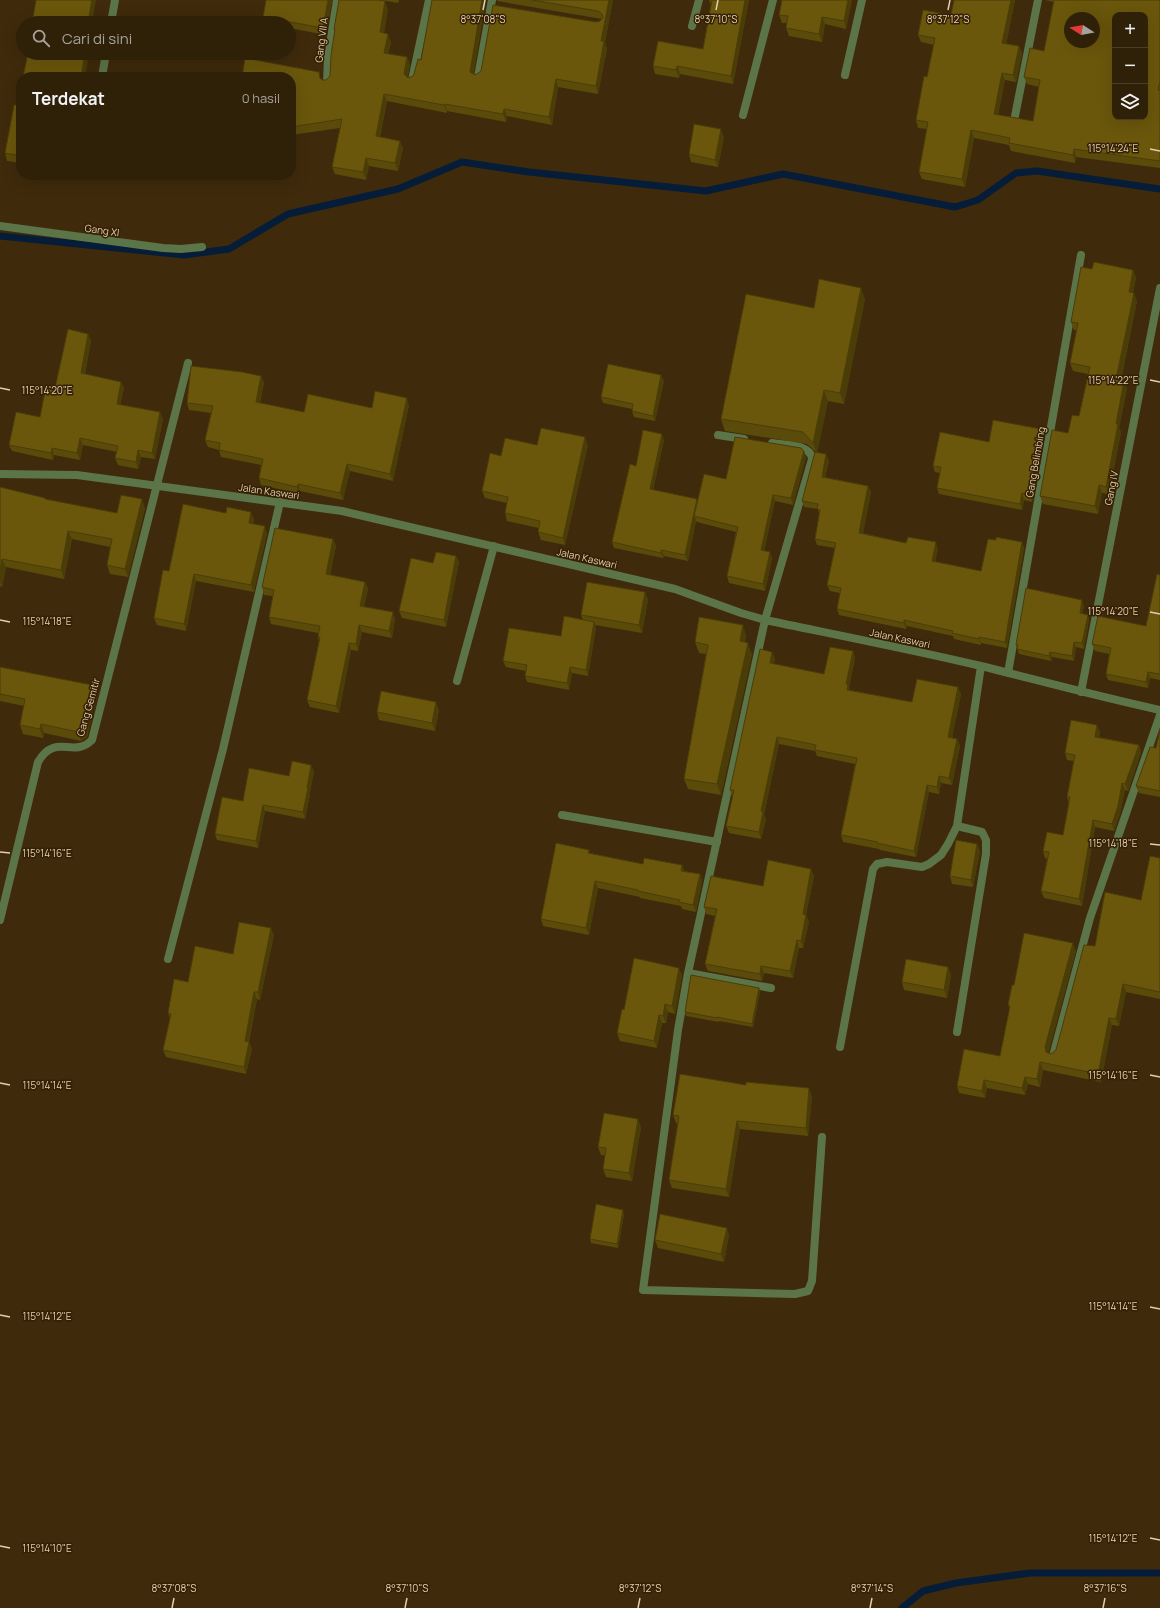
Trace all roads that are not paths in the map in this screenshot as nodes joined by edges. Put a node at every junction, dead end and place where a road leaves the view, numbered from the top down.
1 (115, 0) edge
2 (337, 0) edge
3 (429, 0) edge
4 (698, 0) edge
5 (773, 0) edge
6 (862, 0) edge
7 (1038, 0) edge
8 (494, 4) edge
9 (112, 16) edge
10 (692, 26) dead end
11 (105, 60) edge
12 (103, 72) edge
13 (845, 75) dead end
14 (478, 77) edge
15 (412, 80) edge
16 (327, 83) edge
17 (743, 115) dead end
18 (1015, 116) edge
19 (0, 226) edge
20 (202, 247) dead end
21 (1081, 255) dead end
22 (1160, 288) edge
23 (188, 363) dead end
24 (718, 436) dead end
25 (0, 474) edge
26 (156, 486) junction
27 (280, 502) junction
28 (494, 546) junction
29 (765, 620) junction
30 (981, 666) junction
31 (1008, 673) junction
32 (457, 681) dead end
33 (1081, 692) junction
34 (1160, 710) edge
35 (1160, 715) edge
36 (562, 815) dead end
37 (957, 826) junction
38 (717, 842) junction
39 (0, 920) edge
40 (168, 959) dead end
41 (688, 973) junction
42 (771, 988) dead end
43 (957, 1032) dead end
44 (840, 1047) dead end
45 (1053, 1056) edge
46 (822, 1137) dead end

1 - 9 street
2 - 16 street, Gang VII A
3 - 15 street
4 - 10 street
5 - 17 street
6 - 13 street
7 - 18 street
8 - 14 street
11 - 12 street
19 - 20 street, Gang XI
21 - 31 street, Gang Belimbing
22 - 33 street, Gang IV
23 - 26 street, Gang Gemitir
24 - 29 street
25 - 26 street, Jalan Kaswari
26 - 27 street, Jalan Kaswari
26 - 39 street, Gang Gemitir
27 - 28 street, Jalan Kaswari
27 - 40 street
28 - 29 street, Jalan Kaswari
28 - 32 street
29 - 30 street, Jalan Kaswari
29 - 38 street
30 - 31 street, Jalan Kaswari
30 - 37 street
31 - 33 street, Jalan Kaswari
33 - 34 street, Jalan Kaswari
35 - 45 street
36 - 38 street
37 - 43 street
37 - 44 street
38 - 41 street
41 - 42 street
41 - 46 street

